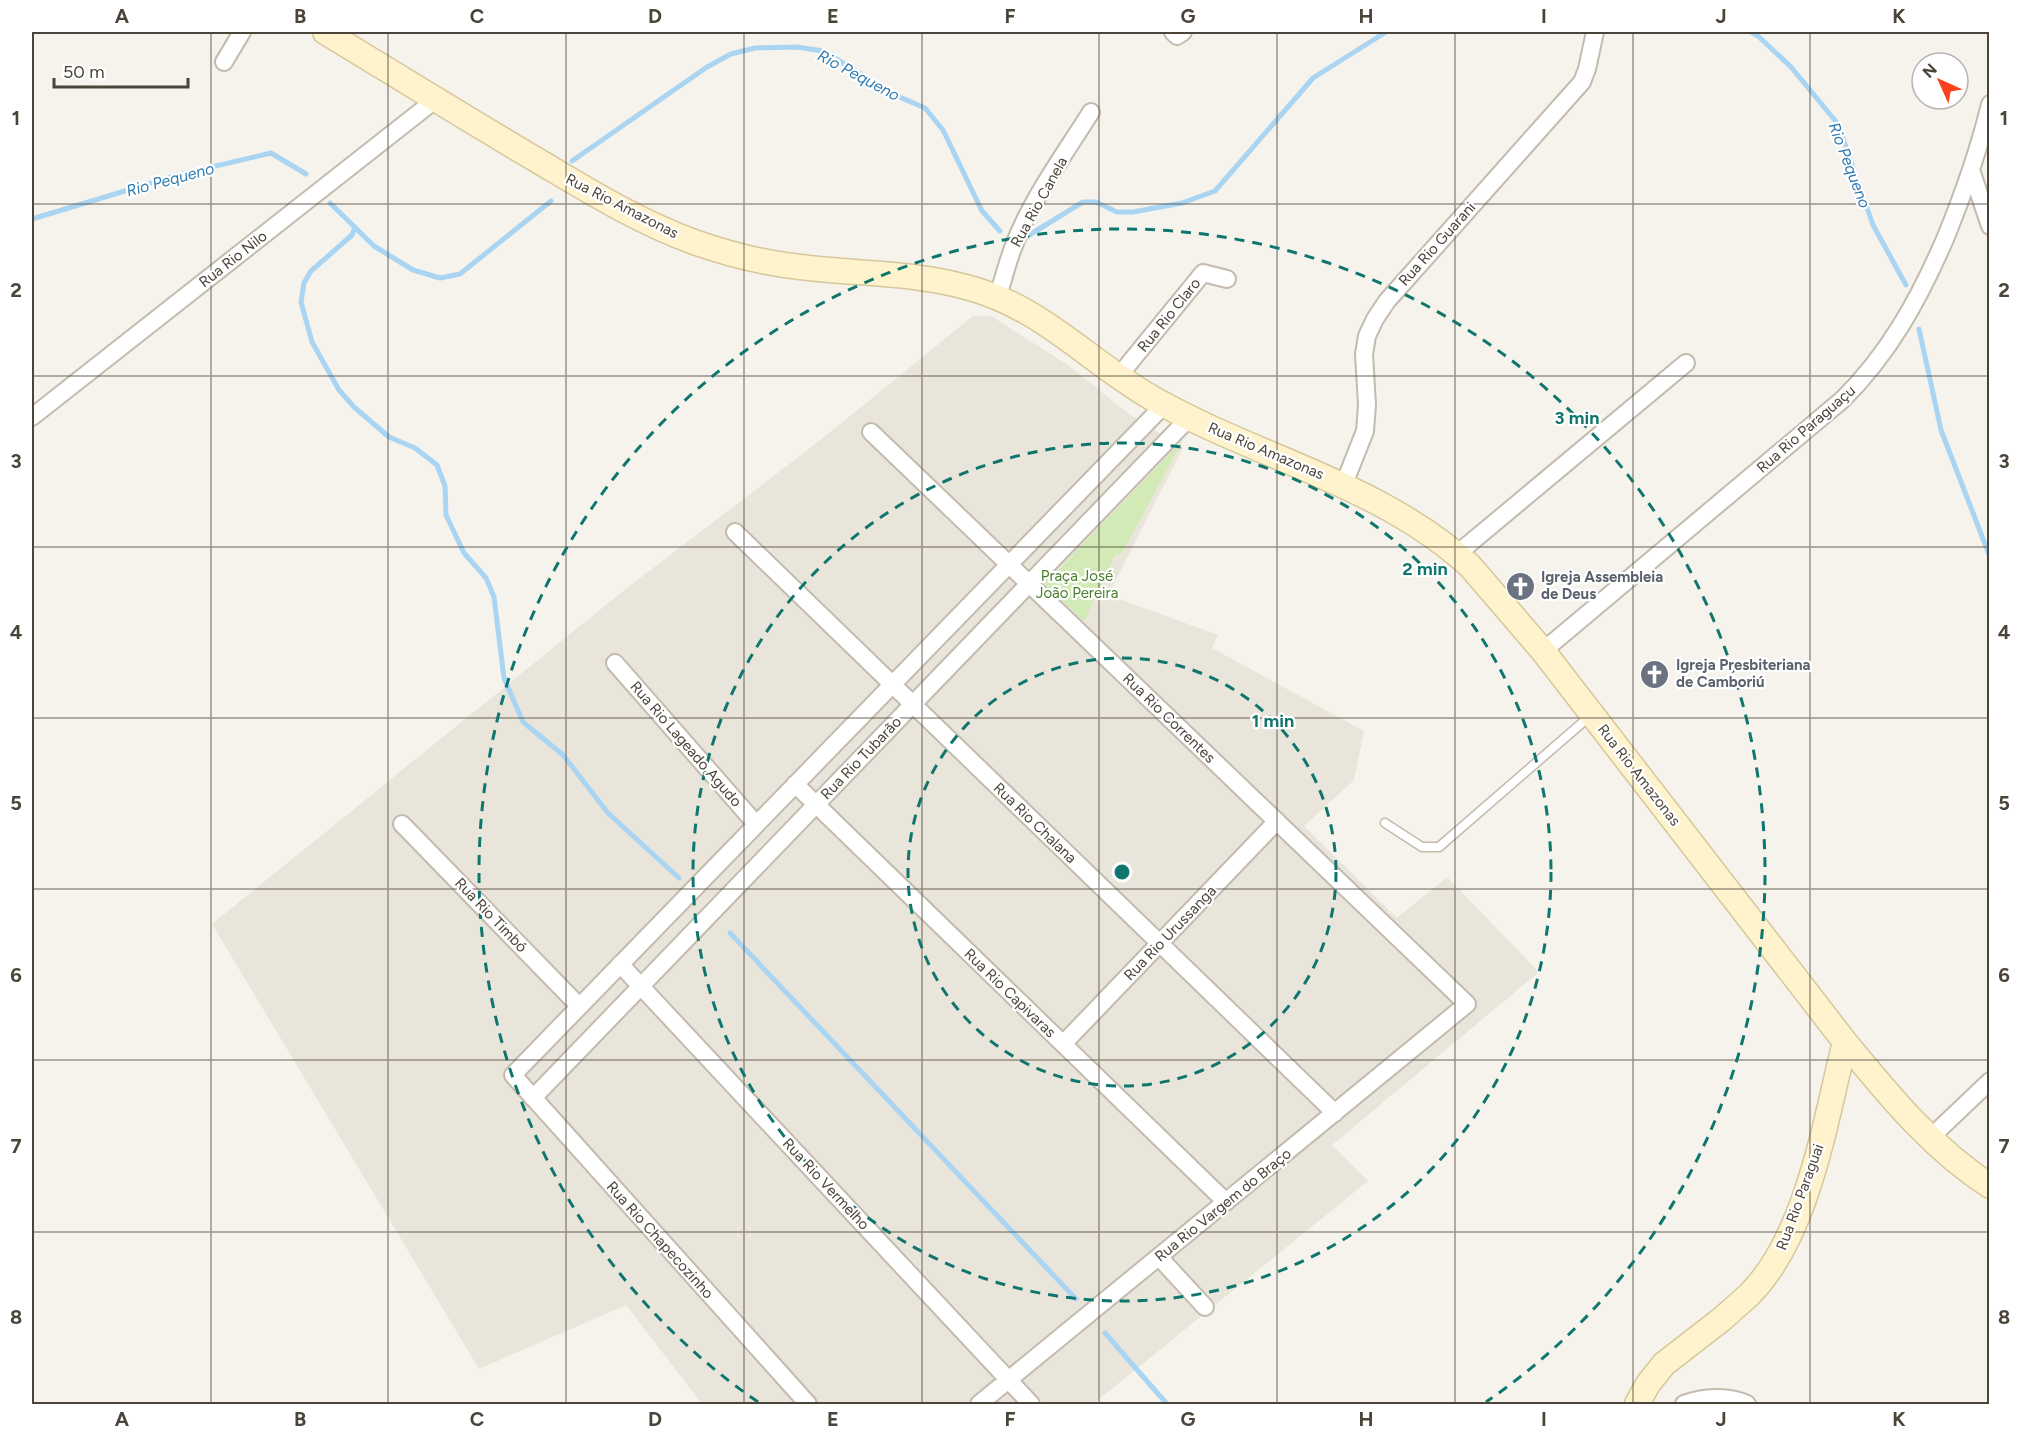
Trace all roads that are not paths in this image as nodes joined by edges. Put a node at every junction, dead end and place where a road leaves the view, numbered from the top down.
1 (242, 32) edge
2 (325, 32) edge
3 (1595, 32) edge
4 (224, 62) dead end
5 (435, 100) junction
6 (1989, 104) edge
7 (1091, 112) dead end
8 (1971, 170) junction
9 (1989, 226) edge
10 (1227, 279) dead end
11 (998, 296) junction
12 (1686, 363) dead end
13 (1118, 377) junction
14 (1164, 405) junction
15 (32, 417) edge
16 (1189, 418) junction
17 (872, 432) dead end
18 (1344, 484) junction
19 (735, 532) dead end
20 (1457, 554) junction
21 (1009, 564) junction
22 (1030, 584) junction
23 (1543, 651) junction
24 (615, 663) dead end
25 (892, 684) junction
26 (913, 704) junction
27 (1592, 714) junction
28 (795, 784) junction
29 (816, 805) junction
30 (1277, 821) junction
31 (1385, 823) dead end
32 (402, 824) dead end
33 (756, 824) junction
34 (1159, 943) junction
35 (620, 964) junction
36 (641, 986) junction
37 (1467, 1004) joint
38 (579, 1006) junction
39 (1845, 1042) junction
40 (1063, 1044) junction
41 (513, 1075) joint
42 (1989, 1081) edge
43 (533, 1098) junction
44 (1335, 1113) junction
45 (1930, 1138) junction
46 (1989, 1186) edge
47 (1226, 1202) junction
48 (1159, 1257) junction
49 (1205, 1307) dead end
50 (1009, 1380) junction
51 (808, 1404) edge
52 (979, 1404) edge
53 (1031, 1404) edge
54 (1637, 1404) edge
55 (1684, 1404) edge
56 (1747, 1404) edge

1 - 4 street
2 - 5 street, Rua Rio Amazonas
3 - 18 street, Rua Rio Guarani
5 - 11 street, Rua Rio Amazonas
5 - 15 street, Rua Rio Nilo
6 - 8 street, Rua Rio Paraguaçu
7 - 11 street, Rua Rio Canela
8 - 9 street
8 - 23 street, Rua Rio Paraguaçu
10 - 13 street, Rua Rio Claro
11 - 13 street, Rua Rio Amazonas
12 - 20 street
13 - 14 street, Rua Rio Amazonas
14 - 16 street, Rua Rio Amazonas
14 - 21 street, Rua Rio Tubarão
16 - 18 street, Rua Rio Amazonas
16 - 22 street, Rua Rio Tubarão
17 - 21 street, Rua Rio Correntes
18 - 20 street, Rua Rio Amazonas
19 - 25 street, Rua Rio Chalana
20 - 23 street, Rua Rio Amazonas
21 - 22 street, Rua Rio Correntes
21 - 25 street, Rua Rio Tubarão
22 - 26 street, Rua Rio Tubarão
22 - 30 street, Rua Rio Correntes
23 - 27 street, Rua Rio Amazonas
24 - 33 street, Rua Rio Lageado Agudo
25 - 26 street, Rua Rio Chalana
25 - 28 street, Rua Rio Tubarão
26 - 29 street, Rua Rio Tubarão
26 - 34 street, Rua Rio Chalana
27 - 31 lane
27 - 39 street, Rua Rio Amazonas
28 - 29 street, Rua Rio Capivaras
28 - 33 street, Rua Rio Tubarão
29 - 36 street, Rua Rio Tubarão
29 - 40 street, Rua Rio Capivaras
30 - 34 street, Rua Rio Urussanga
30 - 37 street, Rua Rio Correntes
32 - 38 street, Rua Rio Timbó
33 - 35 street, Rua Rio Tubarão
34 - 40 street, Rua Rio Urussanga
34 - 44 street, Rua Rio Chalana
35 - 36 street, Rua Rio Vermelho
35 - 38 street, Rua Rio Tubarão
36 - 43 street, Rua Rio Tubarão
36 - 50 street, Rua Rio Vermelho
37 - 44 street, Rua Rio Vargem do Braço
38 - 41 street, Rua Rio Tubarão
39 - 45 street, Rua Rio Amazonas
39 - 54 street, Rua Rio Paraguai
40 - 47 street, Rua Rio Capivaras
41 - 43 street, Rua Rio Chapecozinho
42 - 45 street
43 - 51 street, Rua Rio Chapecozinho
44 - 47 street, Rua Rio Vargem do Braço
45 - 46 street, Rua Rio Amazonas
47 - 48 street, Rua Rio Vargem do Braço
48 - 49 street
48 - 50 street, Rua Rio Vargem do Braço
50 - 52 street, Rua Rio Vargem do Braço
50 - 53 street, Rua Rio Vermelho
55 - 56 street

